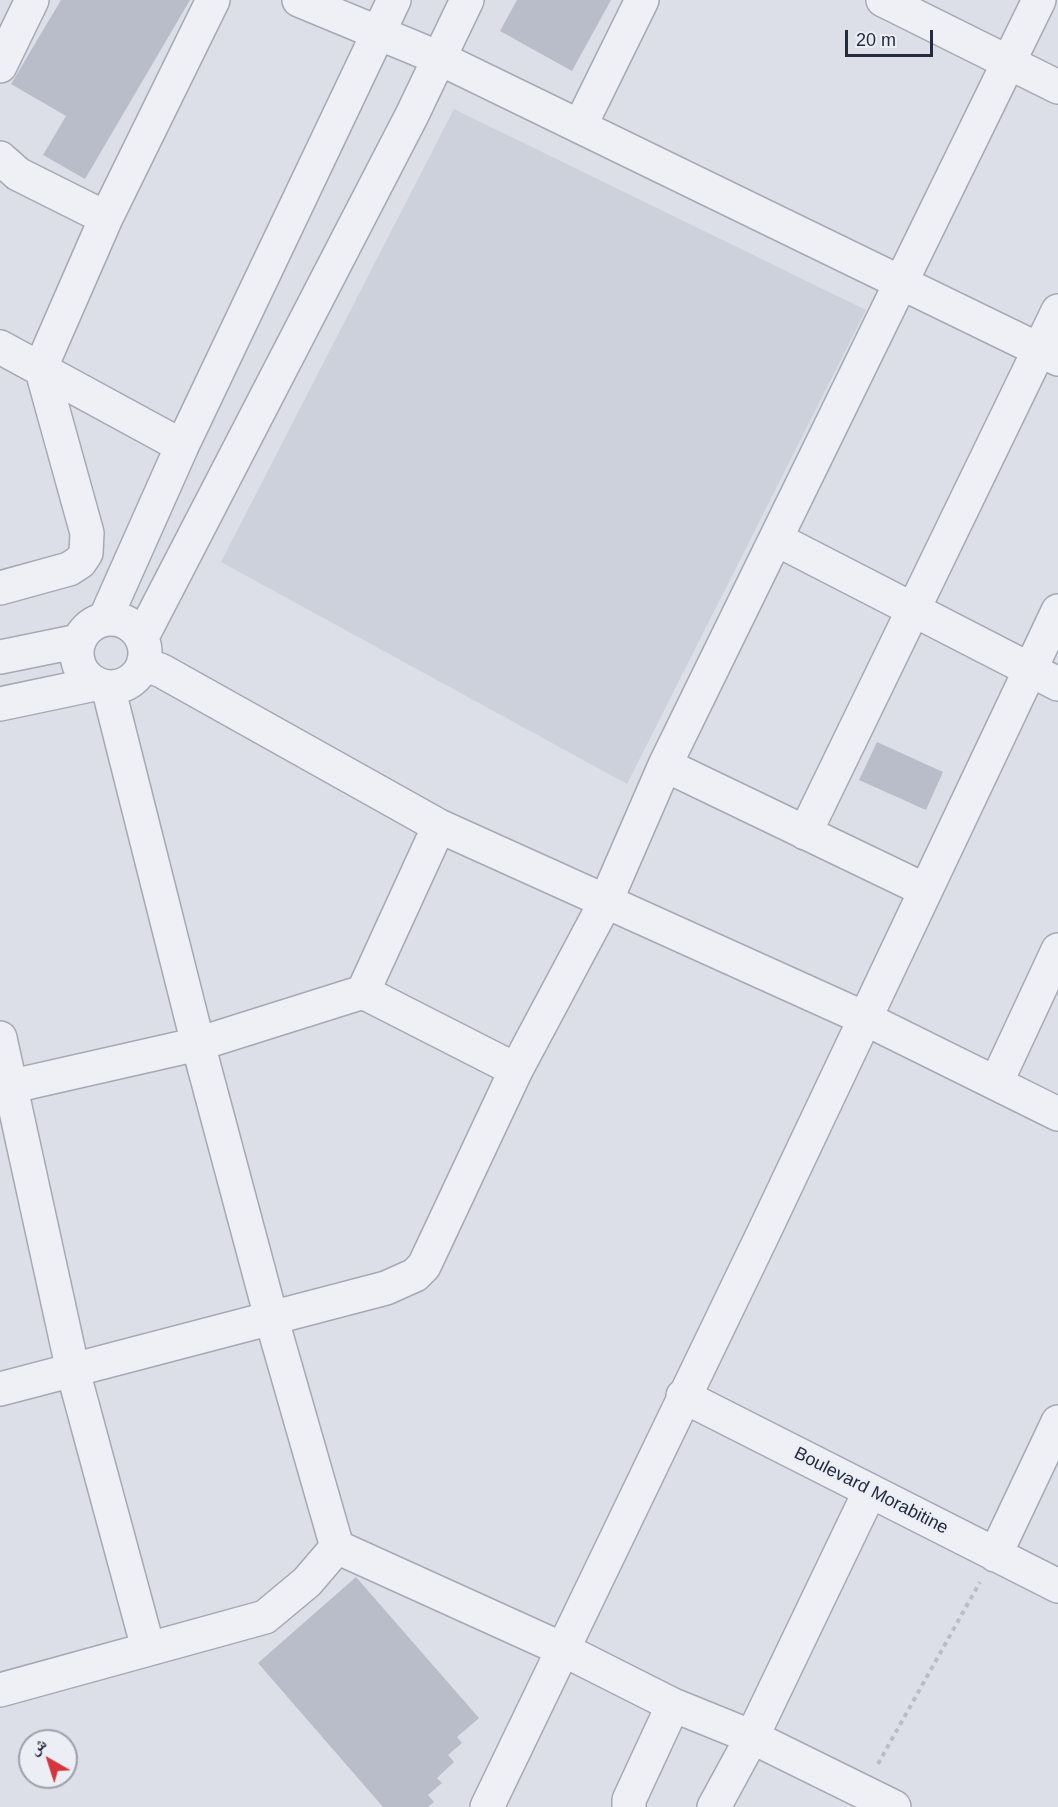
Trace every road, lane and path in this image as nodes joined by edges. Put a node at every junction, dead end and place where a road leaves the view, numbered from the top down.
1 (32, 0) edge
2 (213, 0) edge
3 (299, 0) edge
4 (394, 0) edge
5 (467, 0) edge
6 (642, 0) edge
7 (882, 0) edge
8 (1039, 0) edge
9 (378, 33) junction
10 (439, 58) junction
11 (1009, 62) junction
12 (0, 66) edge
13 (1058, 87) edge
14 (580, 126) junction
15 (0, 158) edge
16 (106, 218) junction
17 (901, 283) junction
18 (1058, 312) edge
19 (0, 347) edge
20 (1048, 355) edge
21 (40, 367) junction
22 (182, 446) junction
23 (776, 539) junction
24 (0, 588) edge
25 (913, 610) junction
26 (1058, 611) edge
27 (105, 619) junction
28 (79, 641) junction
29 (143, 651) junction
30 (0, 657) edge
31 (1044, 677) edge
32 (101, 686) junction
33 (0, 704) edge
34 (665, 765) junction
35 (439, 826) junction
36 (805, 833) junction
37 (925, 890) junction
38 (605, 903) junction
39 (1058, 950) edge
40 (363, 992) junction
41 (864, 1018) junction
42 (0, 1038) edge
43 (198, 1044) junction
44 (516, 1070) junction
45 (996, 1083) junction
46 (6, 1087) edge
47 (1058, 1114) edge
48 (271, 1317) junction
49 (74, 1371) junction
50 (0, 1389) edge
51 (683, 1396) junction
52 (1057, 1428) edge
53 (870, 1491) junction
54 (337, 1547) junction
55 (995, 1555) junction
56 (1058, 1586) edge
57 (148, 1648) junction
58 (562, 1648) junction
59 (0, 1690) edge
60 (673, 1705) junction
61 (752, 1737) junction
62 (857, 1800) edge
63 (487, 1807) edge
64 (629, 1807) edge
65 (714, 1807) edge
66 (894, 1807) edge

1 - 12 street
2 - 16 street
3 - 9 street
4 - 9 street
5 - 10 street
6 - 14 street
7 - 11 street
8 - 11 street
9 - 10 street
9 - 22 street
10 - 14 street
10 - 29 street
11 - 13 street
11 - 17 street
14 - 17 street
15 - 16 street
16 - 21 street
17 - 20 street
17 - 23 street
18 - 20 street
19 - 21 street
20 - 25 street
21 - 22 street
21 - 24 street
22 - 27 street
23 - 25 street
23 - 34 street
25 - 31 street
25 - 36 street
26 - 31 street
27 - 28 street
27 - 29 street
28 - 30 street
28 - 32 street
29 - 32 street
29 - 35 street
31 - 37 street
32 - 33 street
32 - 43 street
34 - 36 street
34 - 38 street
35 - 38 street
35 - 40 street
36 - 37 street
37 - 41 street
38 - 41 street
38 - 44 street
39 - 45 street
40 - 43 street
40 - 44 street
41 - 45 street
41 - 51 street
42 - 46 street
43 - 46 street
43 - 48 street
44 - 48 street
45 - 47 street
46 - 49 street
48 - 49 street
48 - 54 street
49 - 50 street
49 - 57 street
51 - 53 street, Boulevard Morabitine
51 - 58 street
52 - 55 street
53 - 55 street, Boulevard Morabitine
53 - 61 street
54 - 57 street
54 - 58 street
55 - 56 street, Boulevard Morabitine
55 - 62 path
57 - 59 street
58 - 60 street
58 - 63 street
60 - 61 street
60 - 64 street
61 - 62 street
61 - 65 street
62 - 66 street

